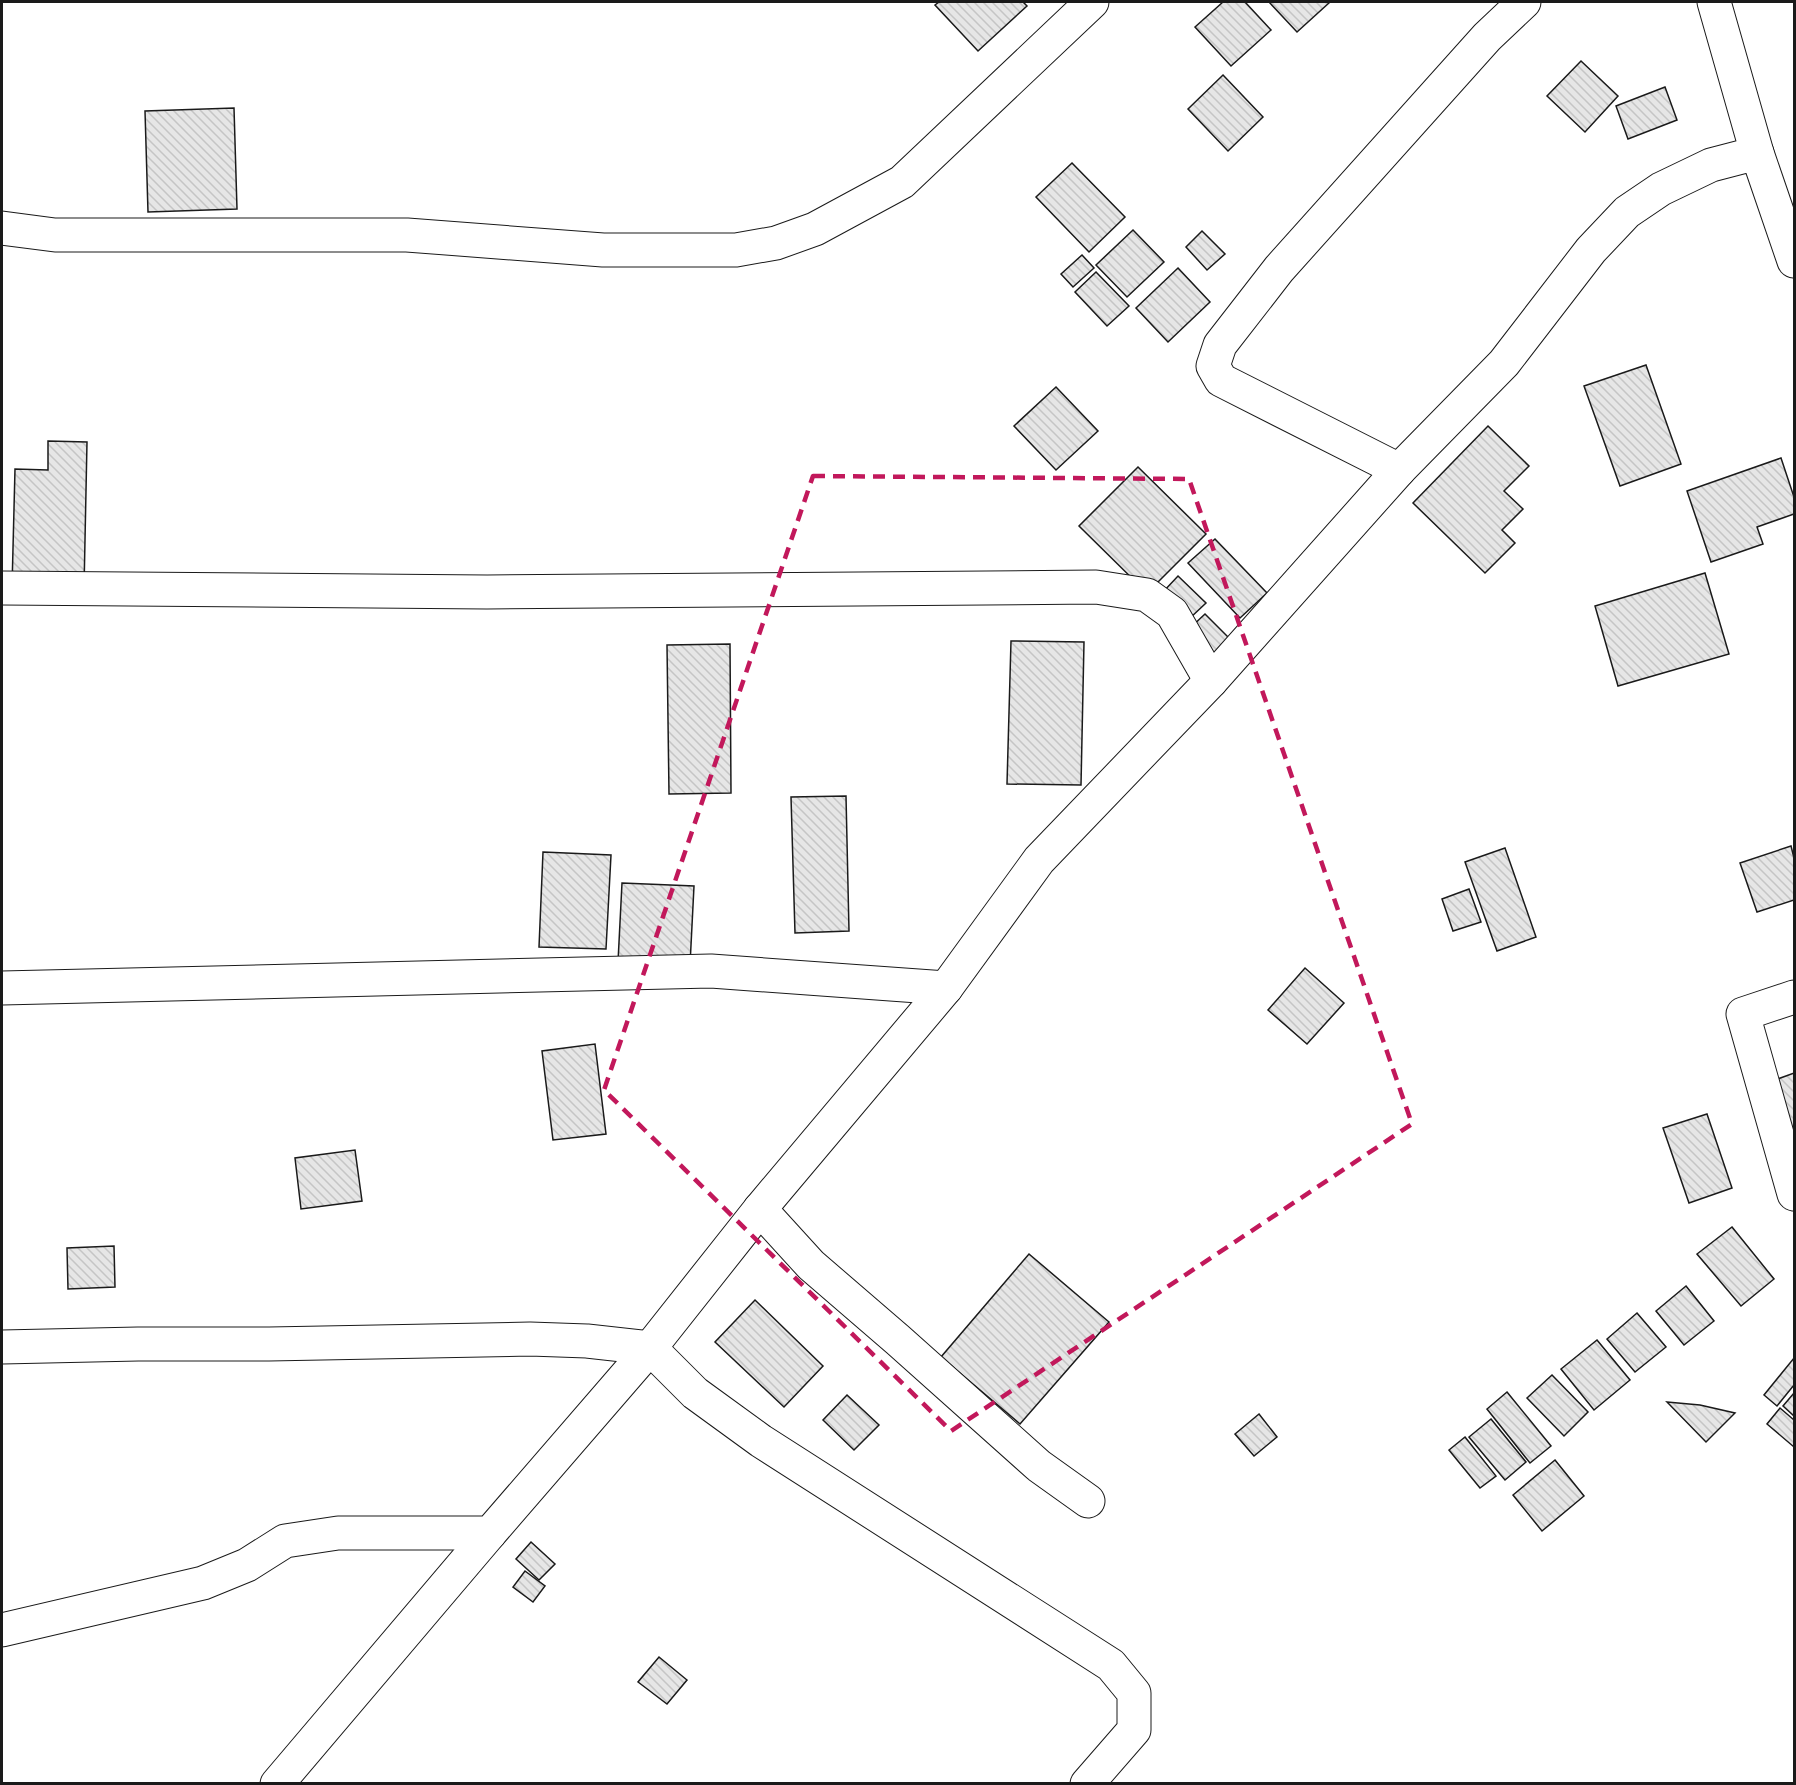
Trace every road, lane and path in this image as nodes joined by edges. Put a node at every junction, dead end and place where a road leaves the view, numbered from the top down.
1 (1092, 2) edge
2 (1524, 2) edge
3 (1714, 2) edge
4 (1757, 153) junction
5 (2, 228) edge
6 (1794, 261) edge
7 (1399, 470) junction
8 (2, 588) edge
9 (1210, 681) junction
10 (2, 988) edge
11 (946, 988) junction
12 (1794, 997) edge
13 (1794, 1194) edge
14 (760, 1209) junction
15 (2, 1347) edge
16 (650, 1348) junction
17 (1088, 1501) dead end
18 (490, 1533) junction
19 (2, 1630) edge
20 (277, 1784) edge
21 (1087, 1784) edge

1 - 5 street
2 - 7 street
3 - 4 street
4 - 6 street
4 - 7 street
7 - 9 street
8 - 9 street
9 - 11 street
10 - 11 street
11 - 14 street
12 - 13 street
14 - 16 street
14 - 17 street
15 - 16 street
16 - 18 street
16 - 21 street
18 - 19 street
18 - 20 street

